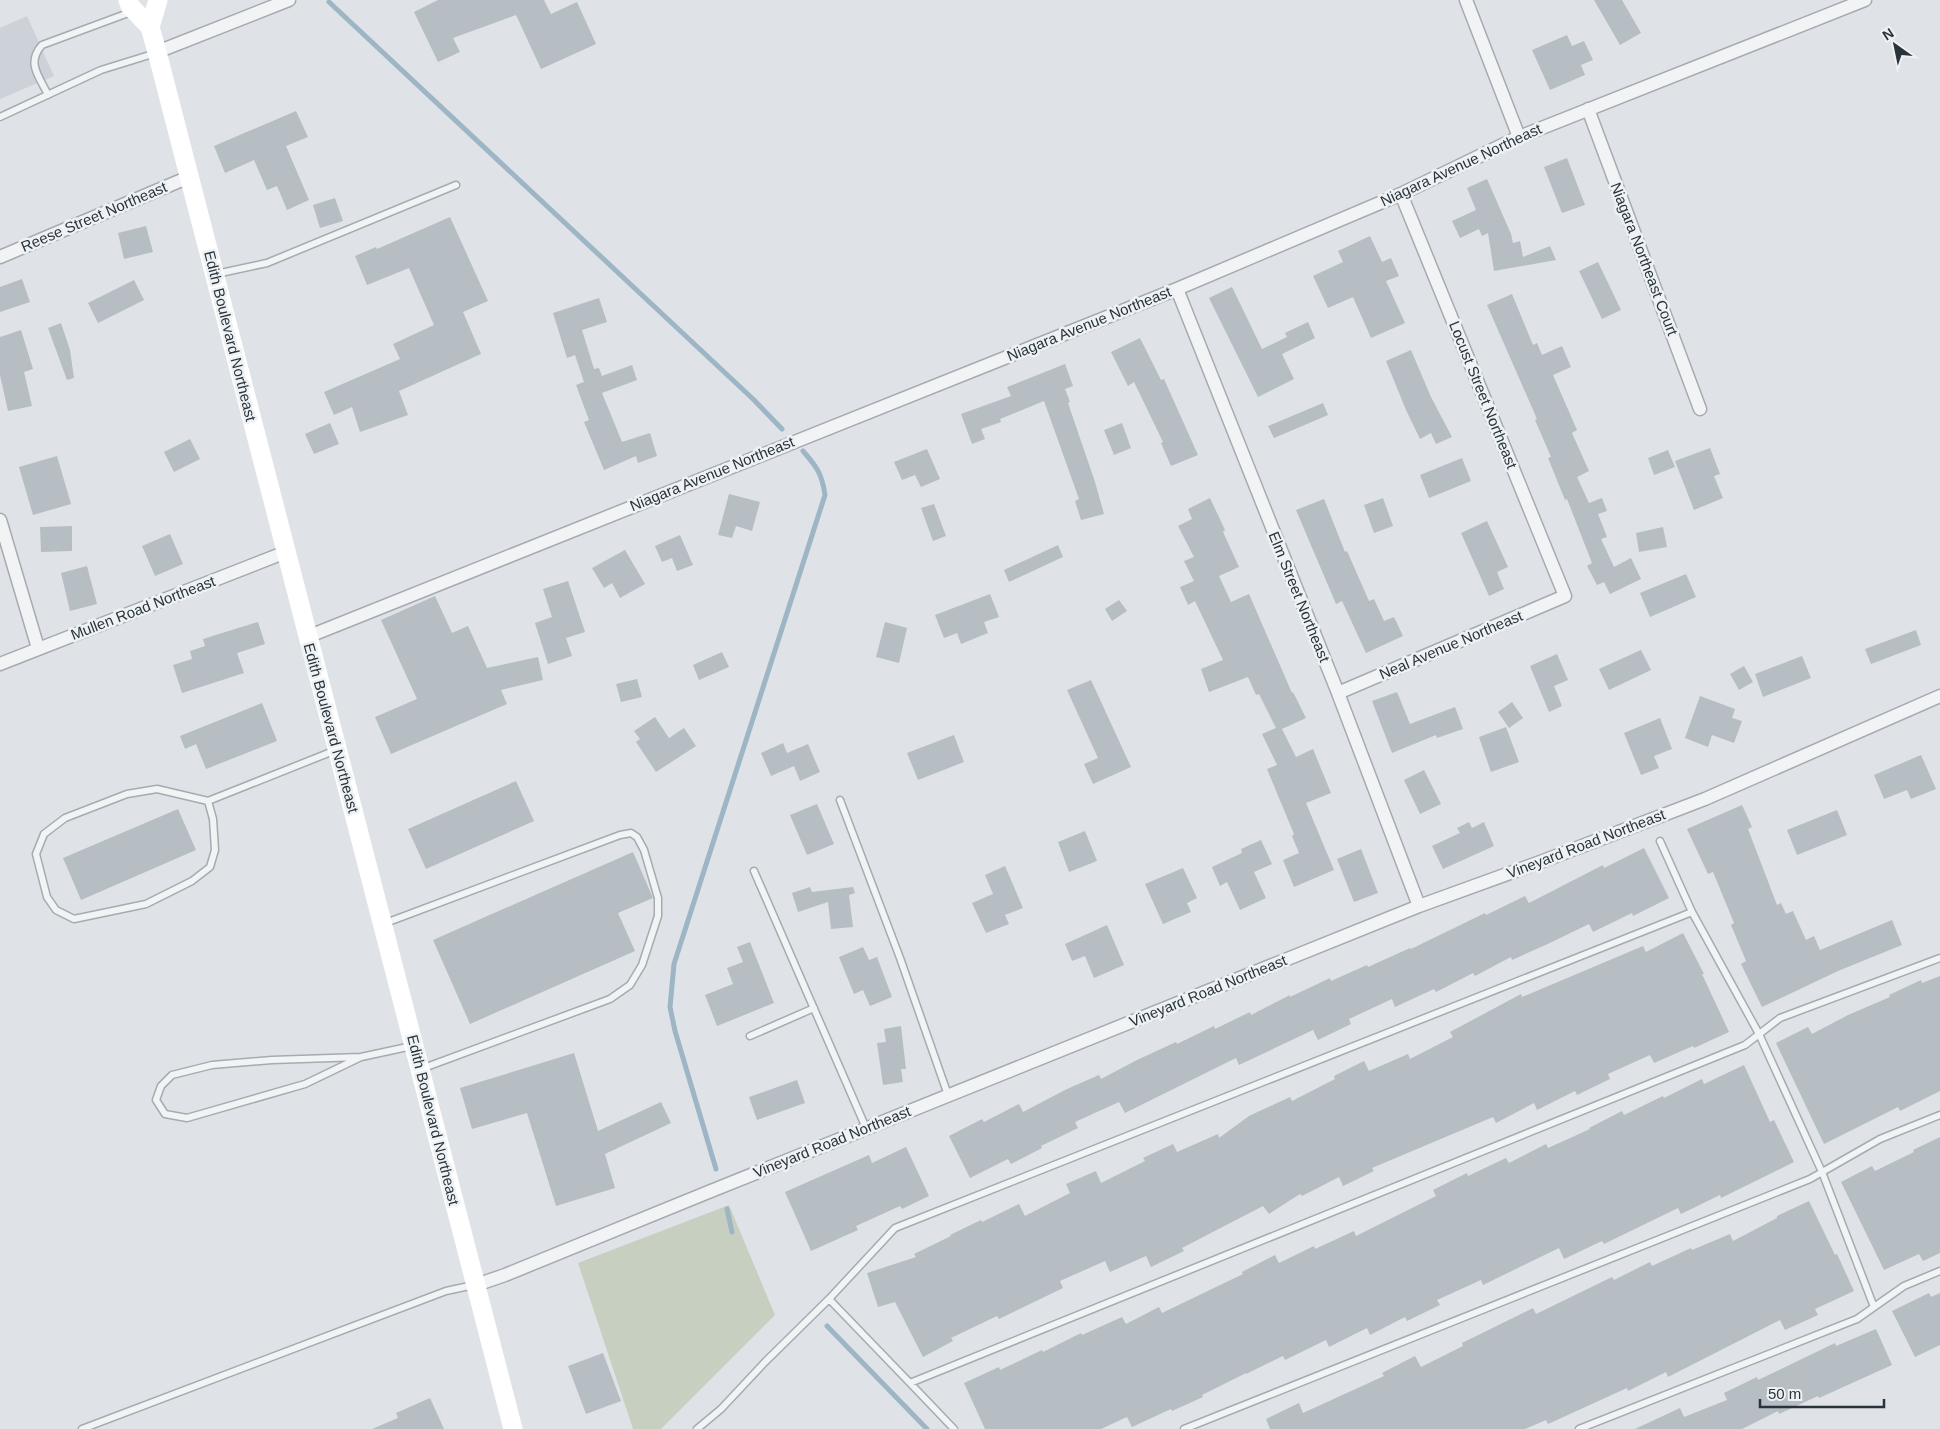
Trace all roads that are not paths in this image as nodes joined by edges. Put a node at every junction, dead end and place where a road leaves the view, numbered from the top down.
1 (158, 0) edge
2 (288, 0) edge
3 (1466, 0) edge
4 (1865, 0) edge
5 (131, 5) edge
6 (150, 27) junction
7 (157, 52) junction
8 (48, 95) junction
9 (1588, 110) junction
10 (0, 116) edge
11 (1519, 137) junction
12 (189, 177) junction
13 (456, 185) dead end
14 (1401, 194) junction
15 (0, 257) edge
16 (215, 274) junction
17 (1177, 289) junction
18 (1700, 409) dead end
19 (0, 520) edge
20 (286, 552) junction
21 (1565, 596) joint
22 (307, 637) junction
23 (38, 648) junction
24 (0, 664) edge
25 (1338, 693) junction
26 (1940, 696) edge
27 (337, 749) junction
28 (840, 800) dead end
29 (208, 801) junction
30 (1660, 841) dead end
31 (754, 871) dead end
32 (1419, 906) junction
33 (1692, 912) junction
34 (382, 924) junction
35 (1940, 958) edge
36 (814, 1008) junction
37 (1759, 1034) junction
38 (750, 1036) dead end
39 (414, 1046) junction
40 (361, 1057) junction
41 (420, 1070) junction
42 (948, 1095) junction
43 (1940, 1115) edge
44 (866, 1128) junction
45 (1822, 1172) junction
46 (1940, 1271) edge
47 (476, 1285) junction
48 (829, 1299) junction
49 (1874, 1307) junction
50 (910, 1383) junction
51 (82, 1429) edge
52 (513, 1429) edge
53 (697, 1429) edge
54 (954, 1429) edge
55 (1184, 1429) edge
56 (1579, 1429) edge

1 - 6 street
2 - 7 street
3 - 11 street
4 - 9 street, Niagara Avenue Northeast
5 - 6 street, Edith Boulevard Northeast
5 - 8 lane
6 - 7 street, Edith Boulevard Northeast
7 - 8 lane
7 - 12 street, Edith Boulevard Northeast
8 - 10 lane
9 - 11 street, Niagara Avenue Northeast
9 - 18 street, Niagara Northeast Court
11 - 14 street, Niagara Avenue Northeast
12 - 15 street, Reese Street Northeast
12 - 16 street, Edith Boulevard Northeast
13 - 16 lane
14 - 17 street, Niagara Avenue Northeast
14 - 21 street, Locust Street Northeast
16 - 20 street, Edith Boulevard Northeast
17 - 22 street, Niagara Avenue Northeast
17 - 25 street, Elm Street Northeast
19 - 23 street
20 - 22 street, Edith Boulevard Northeast
20 - 23 street, Mullen Road Northeast
21 - 25 street, Neal Avenue Northeast
22 - 27 street, Edith Boulevard Northeast
23 - 24 street, Mullen Road Northeast
25 - 32 street, Elm Street Northeast
26 - 32 street, Vineyard Road Northeast
27 - 29 lane
27 - 34 street, Edith Boulevard Northeast
28 - 42 lane
29 - 29 lane
30 - 33 lane
31 - 36 lane
32 - 42 street, Vineyard Road Northeast
33 - 37 lane
33 - 48 lane
34 - 39 street, Edith Boulevard Northeast
34 - 41 lane
35 - 37 lane
36 - 38 lane
36 - 44 lane
37 - 45 lane
37 - 50 lane
39 - 40 lane
39 - 41 street, Edith Boulevard Northeast
40 - 40 lane
41 - 47 street, Edith Boulevard Northeast
42 - 44 street, Vineyard Road Northeast
43 - 45 lane
44 - 47 street, Vineyard Road Northeast
45 - 49 lane
45 - 55 lane
46 - 49 lane
47 - 51 lane
47 - 52 street, Edith Boulevard Northeast
48 - 50 lane
48 - 53 lane
49 - 56 lane
50 - 54 lane

